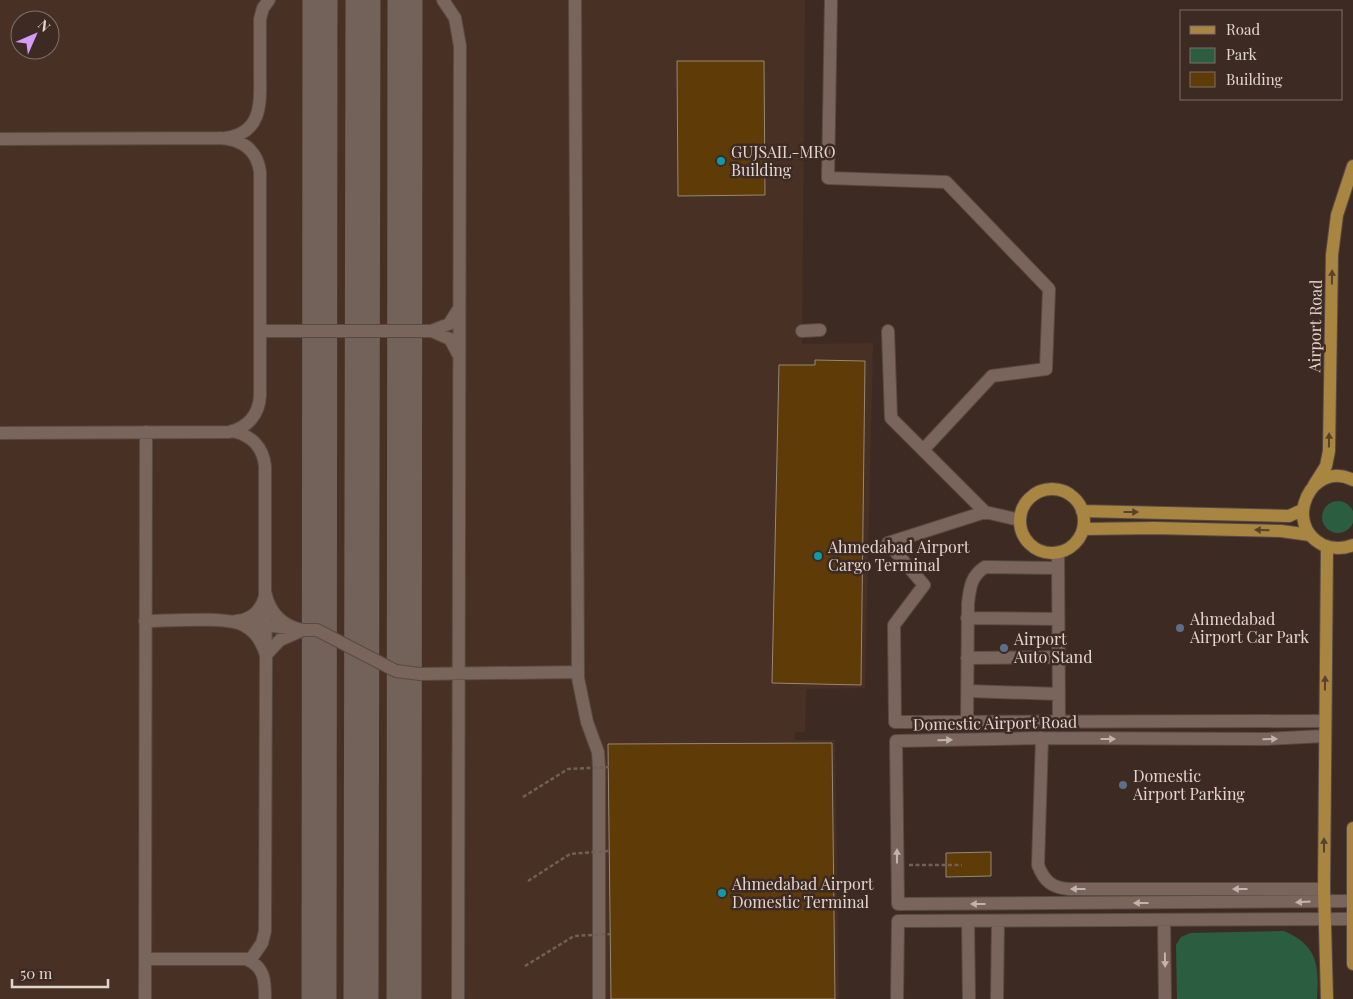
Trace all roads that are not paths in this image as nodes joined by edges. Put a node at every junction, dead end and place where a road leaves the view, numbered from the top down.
1 (269, 0) edge
2 (443, 0) edge
3 (575, 0) edge
4 (831, 0) edge
5 (219, 138) junction
6 (0, 139) edge
7 (1353, 166) edge
8 (459, 307) junction
9 (432, 330) junction
10 (820, 330) dead end
11 (260, 331) junction
12 (802, 331) dead end
13 (888, 331) dead end
14 (459, 360) junction
15 (232, 431) junction
16 (146, 432) junction
17 (0, 433) edge
18 (923, 450) junction
19 (1353, 480) edge
20 (1314, 485) junction
21 (1302, 510) junction
22 (1082, 511) junction
23 (985, 512) junction
24 (1020, 520) junction
25 (1083, 529) junction
26 (1310, 535) junction
27 (1353, 545) edge
28 (1328, 547) junction
29 (1058, 552) junction
30 (1058, 568) junction
31 (265, 591) junction
32 (967, 618) junction
33 (1058, 620) junction
34 (146, 621) junction
35 (236, 621) junction
36 (266, 626) junction
37 (303, 630) junction
38 (266, 655) junction
39 (1058, 657) junction
40 (968, 658) junction
41 (578, 672) junction
42 (458, 674) junction
43 (968, 691) junction
44 (1059, 694) junction
45 (1324, 721) junction
46 (968, 722) junction
47 (1059, 722) junction
48 (1324, 736) junction
49 (1042, 738) junction
50 (1353, 828) edge
51 (1324, 894) junction
52 (1352, 901) edge
53 (1352, 919) junction
54 (1164, 920) junction
55 (968, 921) junction
56 (998, 921) junction
57 (1325, 921) junction
58 (145, 958) junction
59 (246, 959) junction
60 (1353, 964) edge
61 (145, 999) edge
62 (265, 999) edge
63 (458, 999) edge
64 (599, 999) edge
65 (896, 999) edge
66 (969, 999) edge
67 (997, 999) edge
68 (1165, 999) edge
69 (1327, 999) edge

1 - 5 street
2 - 8 street
3 - 41 street
4 - 18 street
5 - 6 street
5 - 11 street
20 -> 7 main road, Airport Road
8 - 9 street
8 - 14 street
9 - 11 street
9 - 14 street
10 - 12 street
11 - 15 street
13 - 18 street
14 - 42 street
15 - 16 street
15 - 31 street
16 - 17 street
16 - 34 street
18 - 23 street
19 - 20 main road
20 - 21 main road, Airport Road
22 -> 21 main road
21 - 26 main road
22 - 24 main road
22 - 25 main road
23 - 24 street
23 - 46 street
24 - 29 main road
26 -> 25 main road
25 - 29 main road
26 - 28 main road
27 - 28 main road
45 -> 28 main road
29 - 30 street
30 - 32 street
30 - 33 street
31 - 35 street
31 - 36 street
31 - 37 street
32 - 33 street
32 - 40 street
33 - 39 street
34 - 35 street
34 - 58 street
35 - 36 street
35 - 38 street
36 - 37 street
36 - 38 street
37 - 38 street
37 - 42 street
38 - 59 street
39 - 40 street
39 - 44 street
40 - 43 street
41 - 42 street
41 - 64 street
42 - 63 street
43 - 44 street
43 - 46 street
44 - 47 street
45 - 47 street
45 - 48 main road
46 - 47 street
49 -> 48 street, Domestic Airport Road
51 -> 48 main road
51 -> 49 street
51 -> 49 street, Domestic Airport Road
50 - 52 main road
51 - 52 street, Domestic Airport Road
51 - 57 main road
52 - 53 main road
53 - 57 street
53 - 60 main road
54 - 56 street
54 - 57 street
54 -> 68 street
55 - 56 street
55 - 65 street
55 - 66 street
56 - 67 street
57 - 69 main road
58 - 59 street
58 - 61 street
59 - 62 street

